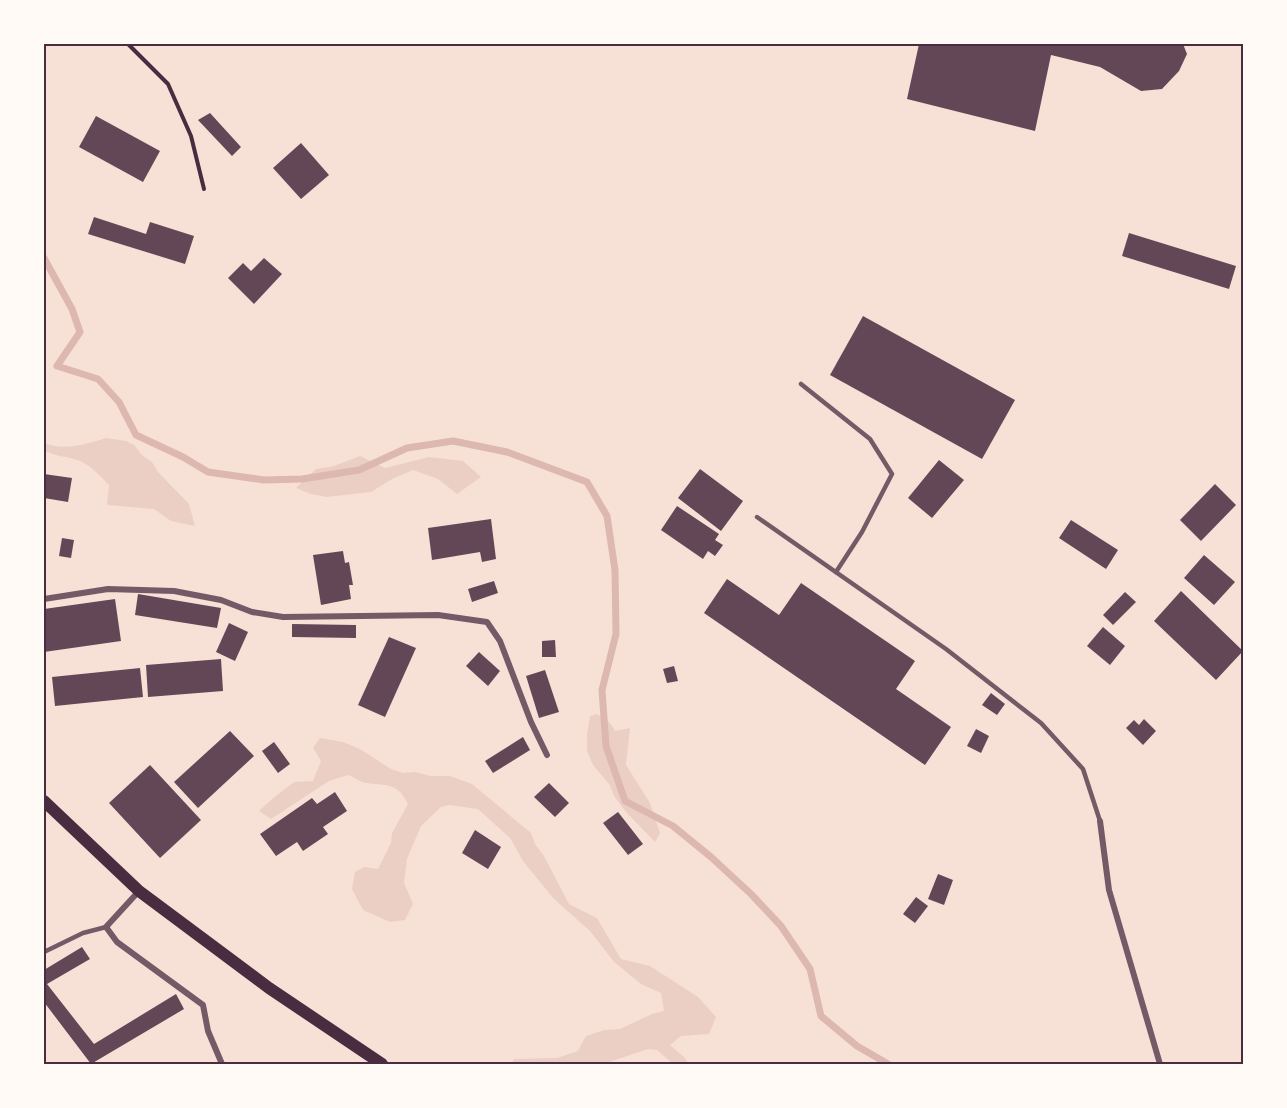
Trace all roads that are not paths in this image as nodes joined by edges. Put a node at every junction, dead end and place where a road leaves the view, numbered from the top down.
1 (801, 384) dead end
2 (757, 518) dead end
3 (836, 572) junction
4 (44, 598) edge
5 (547, 755) dead end
6 (44, 801) edge
7 (1100, 821) joint
8 (139, 891) junction
9 (106, 927) junction
10 (44, 952) edge
11 (222, 1065) edge
12 (382, 1065) edge
13 (1160, 1065) edge

1 - 3 lane
2 - 3 lane
3 - 7 lane
4 - 5 street
6 - 8 main road
7 - 13 street
8 - 9 street
8 - 12 main road
9 - 10 lane
9 - 11 street

